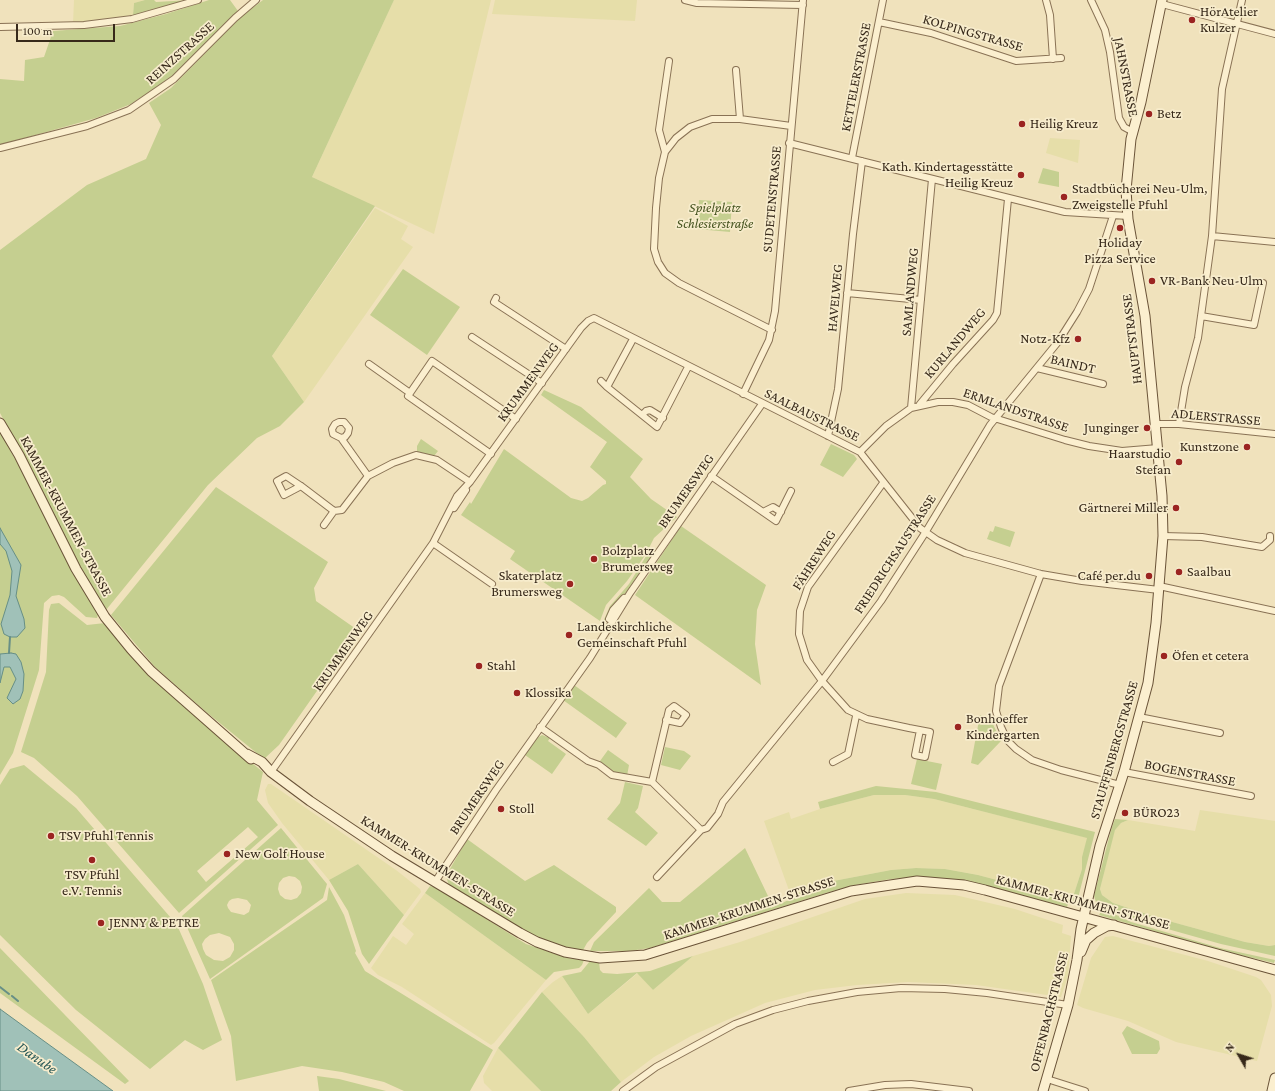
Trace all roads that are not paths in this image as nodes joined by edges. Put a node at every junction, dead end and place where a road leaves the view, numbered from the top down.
1 (198, 0) edge
2 (256, 0) edge
3 (685, 0) edge
4 (883, 0) edge
5 (1046, 0) edge
6 (1091, 0) edge
7 (1242, 0) edge
8 (803, 2) edge
9 (1162, 2) edge
10 (879, 22) junction
11 (1236, 25) junction
12 (0, 27) edge
13 (1275, 34) edge
14 (1061, 58) dead end
15 (1053, 59) junction
16 (669, 62) dead end
17 (736, 70) dead end
18 (740, 119) junction
19 (791, 126) junction
20 (1133, 132) junction
21 (662, 137) junction
22 (676, 138) junction
23 (789, 143) junction
24 (0, 148) edge
25 (665, 152) junction
26 (852, 158) junction
27 (862, 161) junction
28 (932, 179) junction
29 (1008, 199) junction
30 (1113, 216) junction
31 (1128, 216) junction
32 (1212, 236) junction
33 (1275, 242) edge
34 (1263, 283) dead end
35 (847, 293) junction
36 (496, 298) dead end
37 (921, 300) junction
38 (1201, 316) junction
39 (594, 318) joint
40 (772, 330) junction
41 (472, 337) dead end
42 (633, 338) junction
43 (566, 349) junction
44 (369, 364) dead end
45 (688, 366) junction
46 (1037, 368) junction
47 (601, 381) dead end
48 (542, 384) junction
49 (1103, 384) dead end
50 (607, 387) junction
51 (410, 392) junction
52 (743, 394) junction
53 (762, 404) junction
54 (920, 404) junction
55 (912, 408) junction
56 (642, 415) junction
57 (663, 418) junction
58 (995, 418) junction
59 (516, 419) junction
60 (0, 423) edge
61 (1155, 424) junction
62 (1179, 424) junction
63 (1275, 434) edge
64 (828, 436) junction
65 (341, 438) dead end
66 (1158, 448) junction
67 (860, 452) junction
68 (491, 454) junction
69 (368, 476) junction
70 (711, 476) junction
71 (470, 482) junction
72 (883, 483) junction
73 (301, 486) dead end
74 (791, 491) dead end
75 (334, 511) junction
76 (763, 512) junction
77 (781, 512) junction
78 (324, 525) dead end
79 (925, 533) junction
80 (1164, 536) junction
81 (1270, 536) dead end
82 (433, 543) junction
83 (1041, 574) junction
84 (492, 584) dead end
85 (1159, 588) junction
86 (1275, 611) edge
87 (822, 681) junction
88 (856, 716) junction
89 (1140, 718) junction
90 (666, 720) dead end
91 (540, 727) junction
92 (920, 730) dead end
93 (1220, 733) dead end
94 (833, 762) dead end
95 (271, 772) junction
96 (1124, 772) junction
97 (652, 782) junction
98 (1120, 785) junction
99 (1251, 796) dead end
100 (701, 830) junction
101 (657, 877) dead end
102 (435, 882) junction
103 (1084, 917) junction
104 (1117, 925) junction
105 (1077, 960) junction
106 (1275, 970) edge
107 (1068, 1005) junction
108 (1275, 1078) edge
109 (1047, 1079) junction
110 (862, 1090) edge
111 (623, 1091) edge
112 (849, 1091) edge
113 (969, 1091) edge
114 (1043, 1091) edge
115 (1085, 1091) edge
116 (1272, 1091) edge

1 - 12 street
2 - 24 street, REINZSTRASSE
3 - 8 street
4 - 10 street, KETTELERSTRASSE
5 - 15 street
6 - 20 street, JAHNSTRASSE
7 - 11 street
8 - 19 street, SUDETENSTRASSE
9 - 11 street
9 - 20 street, HAUPTSTRASSE
10 - 15 street, KOLPINGSTRASSE
10 - 26 street, KETTELERSTRASSE
11 - 13 street
11 - 32 street
14 - 15 street, KOLPINGSTRASSE
16 - 21 street
17 - 18 street
18 - 19 street
18 - 22 street
19 - 23 street, SUDETENSTRASSE
20 - 31 street, HAUPTSTRASSE
21 - 22 street
21 - 25 street
22 - 25 street
23 - 26 street
23 - 40 street, SUDETENSTRASSE
25 - 40 street
26 - 27 street
27 - 28 street
27 - 35 street, HAVELWEG
28 - 29 street
28 - 37 street, SAMLANDWEG
29 - 30 street
29 - 54 street, KURLANDWEG
30 - 31 street
30 - 46 street, FRIEDRICHSAUSTRASSE
31 - 61 street, HAUPTSTRASSE
32 - 33 street
32 - 38 street
34 - 38 street
35 - 37 street
35 - 64 street, HAVELWEG
36 - 43 street
37 - 55 street, SAMLANDWEG
38 - 62 street
39 - 42 street, SAALBAUSTRASSE
39 - 43 street, KRUMMENWEG
40 - 52 street, SUDETENSTRASSE
41 - 48 street
42 - 45 street, SAALBAUSTRASSE
42 - 50 street
43 - 48 street, KRUMMENWEG
44 - 51 street
45 - 52 street, SAALBAUSTRASSE
45 - 57 street
46 - 49 street, BAINDT
46 - 58 street, FRIEDRICHSAUSTRASSE
47 - 50 street
48 - 59 street, KRUMMENWEG
50 - 56 street
51 - 59 street
51 - 68 street
52 - 53 street, SAALBAUSTRASSE
53 - 64 street, SAALBAUSTRASSE
53 - 70 street, BRUMERSWEG
54 - 55 street, ERMLANDSTRASSE
54 - 58 street, ERMLANDSTRASSE
55 - 67 street, ERMLANDSTRASSE
56 - 57 street
56 - 57 street
58 - 66 street, ERMLANDSTRASSE
58 - 79 street, FRIEDRICHSAUSTRASSE
59 - 68 street, KRUMMENWEG
60 - 95 street, KAMMER-KRUMMEN-STRASSE
61 - 62 street, ADLERSTRASSE
61 - 66 street, HAUPTSTRASSE
62 - 63 street, ADLERSTRASSE
64 - 67 street, SAALBAUSTRASSE
65 - 69 street
66 - 80 street, HAUPTSTRASSE
67 - 72 street, SAALBAUSTRASSE
68 - 71 street, KRUMMENWEG
69 - 71 street
69 - 75 street
70 - 76 street
70 - 91 street, BRUMERSWEG
71 - 82 street, KRUMMENWEG
72 - 79 street, SAALBAUSTRASSE
72 - 87 street, FÄHREWEG
73 - 75 street
74 - 77 street
75 - 78 street
76 - 77 street
76 - 77 street
79 - 83 street, SAALBAUSTRASSE
79 - 87 street, FRIEDRICHSAUSTRASSE
80 - 81 street
80 - 85 street, HAUPTSTRASSE
82 - 84 street
82 - 95 street, KRUMMENWEG
83 - 85 street, SAALBAUSTRASSE
83 - 98 street
85 - 86 street, SAALBAUSTRASSE
85 - 89 street, STAUFFENBERGSTRASSE
87 - 88 street, FÄHREWEG
87 - 100 street, FRIEDRICHSAUSTRASSE
88 - 92 street
88 - 94 street
89 - 93 street
89 - 96 street, STAUFFENBERGSTRASSE
90 - 97 street
91 - 97 street
91 - 102 street, BRUMERSWEG
95 - 102 street, KAMMER-KRUMMEN-STRASSE
96 - 98 street, STAUFFENBERGSTRASSE
96 - 99 street, BOGENSTRASSE
97 - 100 street
98 - 103 street, STAUFFENBERGSTRASSE
100 - 101 street, FRIEDRICHSAUSTRASSE
102 - 103 street, KAMMER-KRUMMEN-STRASSE
103 - 104 street, KAMMER-KRUMMEN-STRASSE
103 - 105 street, OFFENBACHSTRASSE
104 - 105 street
104 - 106 street, KAMMER-KRUMMEN-STRASSE
105 - 107 street, OFFENBACHSTRASSE
107 - 109 street, OFFENBACHSTRASSE
107 - 111 street
108 - 116 street
109 - 114 street, OFFENBACHSTRASSE
109 - 115 street
110 - 112 street
110 - 113 street

